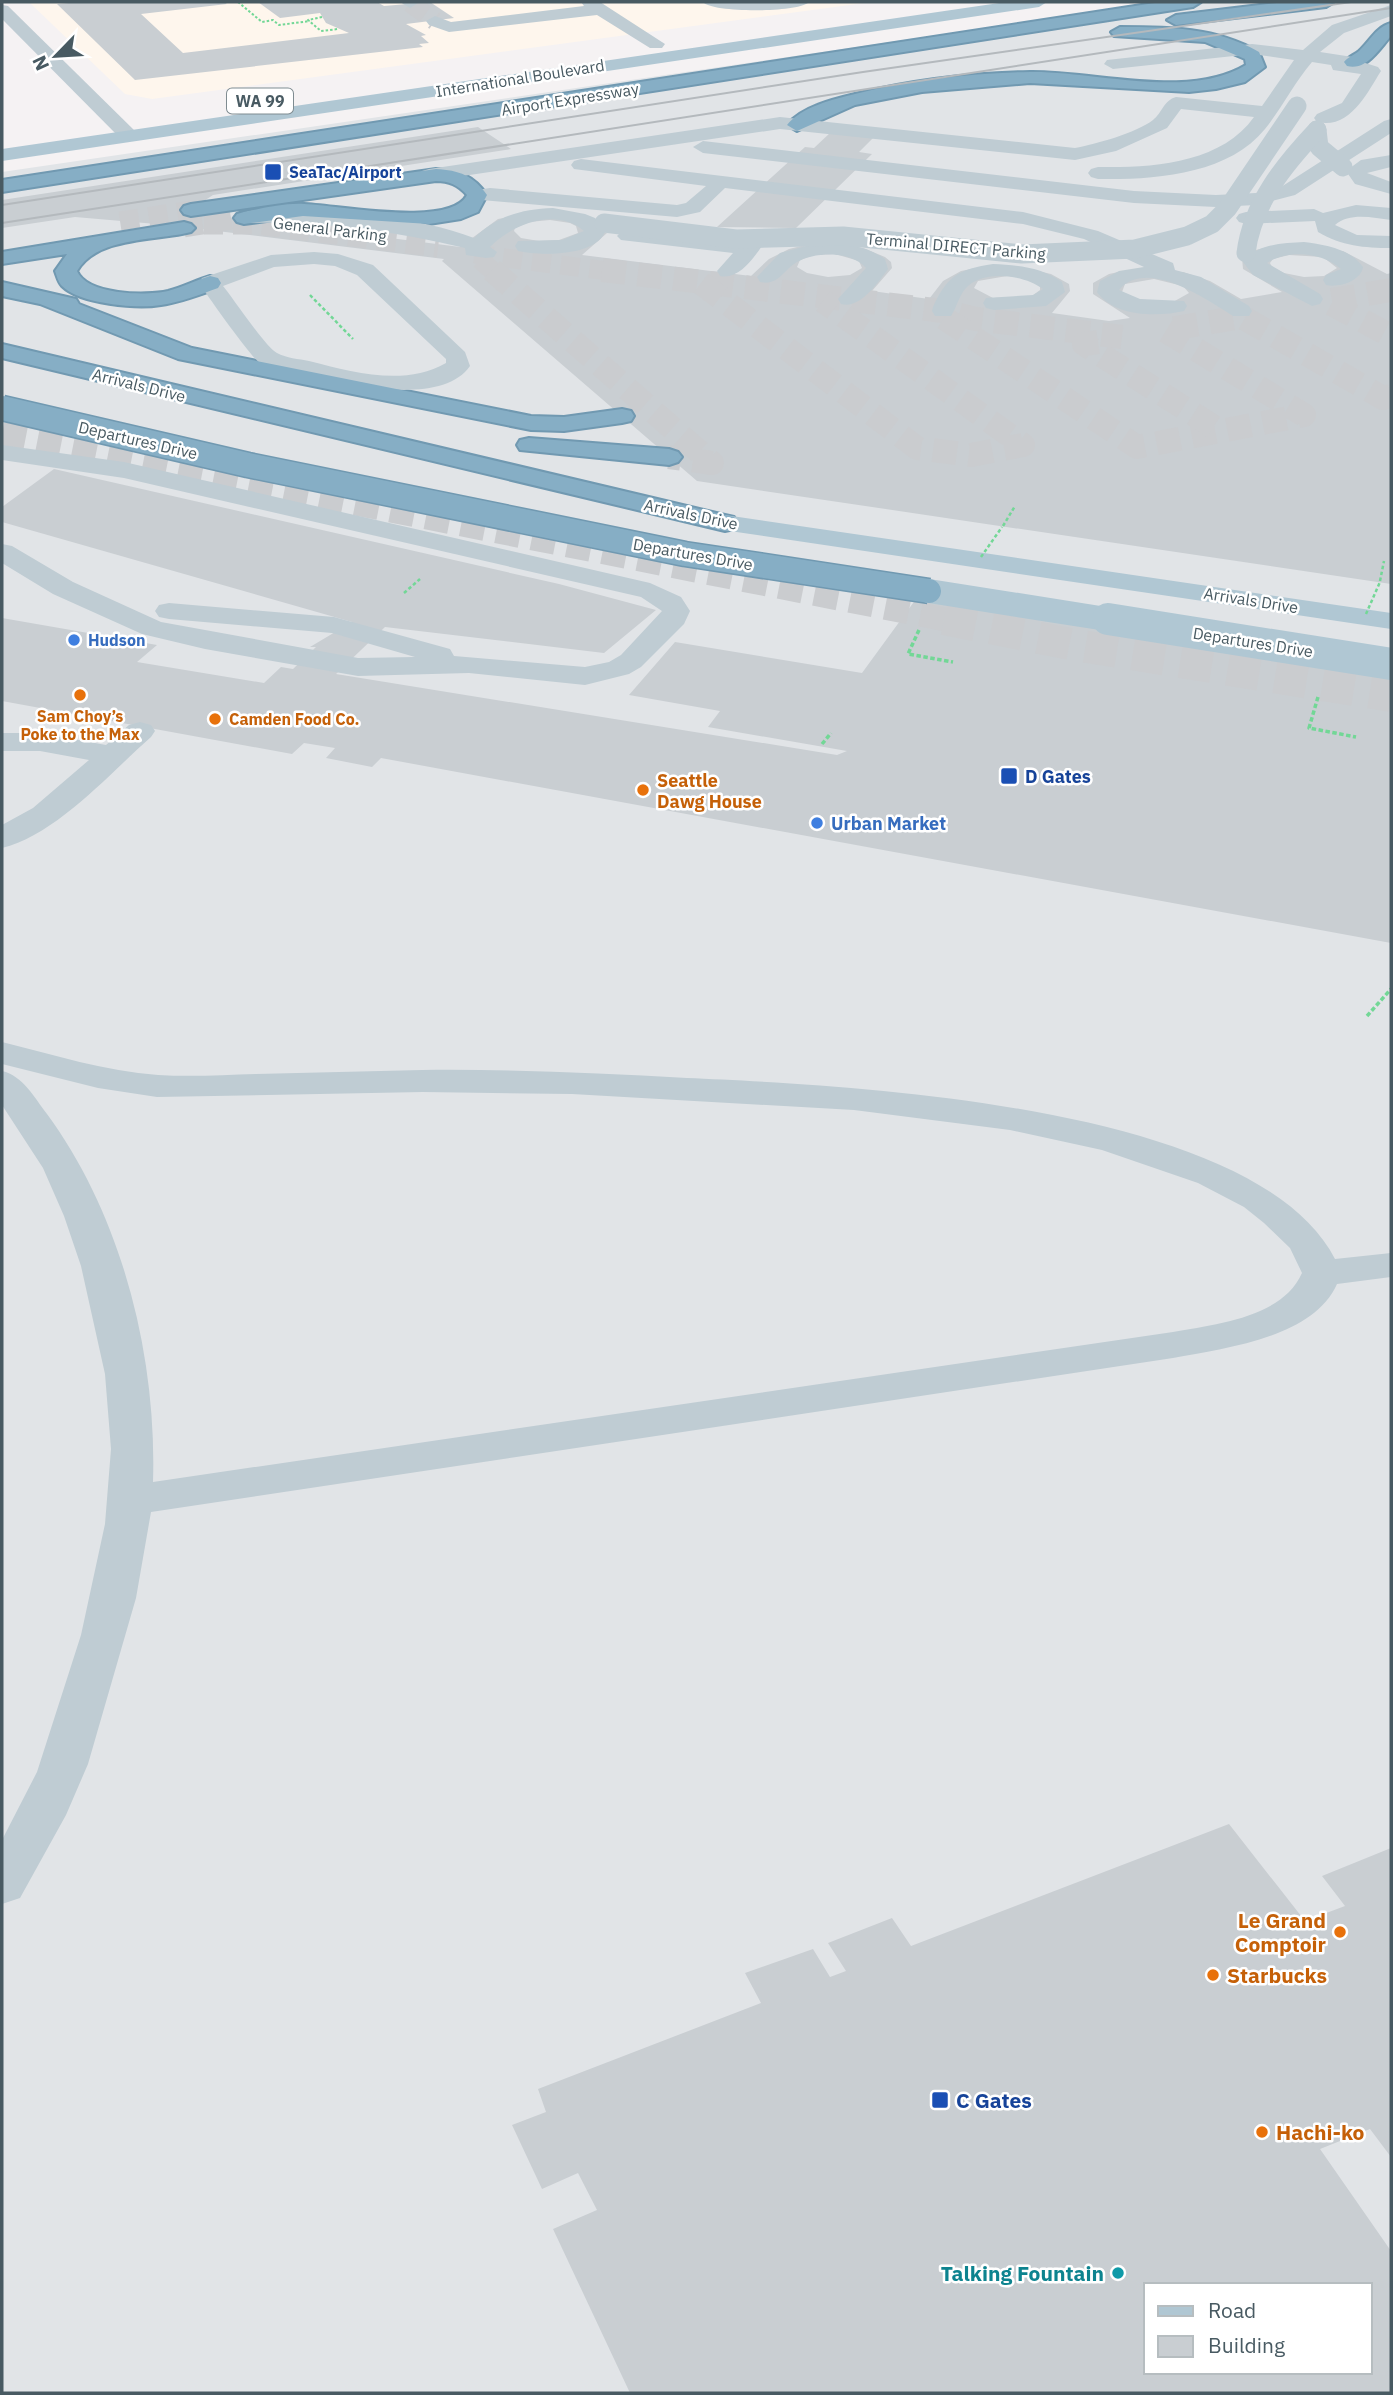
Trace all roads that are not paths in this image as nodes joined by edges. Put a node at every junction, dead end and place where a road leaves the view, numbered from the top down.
1 (711, 2) edge
2 (801, 2) edge
3 (941, 2) edge
4 (1039, 2) edge
5 (1193, 2) edge
6 (1216, 2) edge
7 (1326, 2) edge
8 (622, 3) edge
9 (595, 6) edge
10 (2, 10) edge
11 (1139, 11) junction
12 (1383, 13) edge
13 (435, 20) tunnel mouth
14 (1391, 28) edge
15 (1049, 36) junction
16 (776, 40) junction
17 (656, 44) junction
18 (1244, 50) junction
19 (1309, 55) junction
20 (1347, 60) junction
21 (621, 62) junction
22 (1113, 64) dead end
23 (663, 85) junction
24 (1320, 105) junction
25 (1266, 112) junction
26 (113, 122) junction
27 (797, 125) junction
28 (752, 126) junction
29 (1388, 129) edge
30 (730, 130) junction
31 (706, 133) junction
32 (128, 136) junction
33 (2, 138) edge
34 (678, 138) junction
35 (649, 142) junction
36 (625, 146) junction
37 (600, 150) junction
38 (577, 153) junction
39 (2, 155) edge
40 (554, 157) junction
41 (528, 161) junction
42 (1391, 161) edge
43 (497, 166) junction
44 (1342, 167) dead end
45 (1065, 168) junction
46 (429, 175) junction
47 (2, 186) edge
48 (993, 187) junction
49 (715, 188) junction
50 (1391, 188) edge
51 (477, 195) junction
52 (1177, 201) junction
53 (975, 205) junction
54 (1260, 206) junction
55 (911, 212) junction
56 (1098, 213) junction
57 (1391, 214) edge
58 (1314, 215) dead end
59 (250, 219) junction
60 (604, 223) dead end
61 (118, 230) junction
62 (628, 236) tunnel mouth
63 (405, 239) dead end
64 (2, 240) edge
65 (1102, 240) junction
66 (466, 242) tunnel mouth
67 (1391, 242) edge
68 (526, 246) dead end
69 (751, 246) junction
70 (486, 252) dead end
71 (1246, 253) dead end
72 (2, 258) edge
73 (1002, 265) dead end
74 (1165, 268) dead end
75 (728, 271) dead end
76 (768, 277) dead end
77 (1334, 280) dead end
78 (210, 283) junction
79 (2, 289) edge
80 (44, 298) junction
81 (849, 299) dead end
82 (1312, 299) dead end
83 (994, 303) dead end
84 (1176, 306) dead end
85 (943, 311) dead end
86 (1241, 311) dead end
87 (2, 351) edge
88 (267, 358) junction
89 (2, 408) edge
90 (622, 416) dead end
91 (317, 428) junction
92 (480, 441) dead end
93 (507, 443) dead end
94 (2, 453) edge
95 (669, 457) tunnel mouth
96 (82, 464) junction
97 (2, 472) edge
98 (725, 523) joint
99 (2, 552) edge
100 (36, 573) junction
101 (929, 591) joint
102 (1391, 621) edge
103 (469, 664) junction
104 (1391, 664) edge
105 (140, 731) dead end
106 (2, 742) edge
107 (113, 755) junction
108 (2, 838) edge
109 (2, 1053) edge
110 (2, 1082) edge
111 (1391, 1265) edge
112 (1322, 1273) junction
113 (131, 1500) junction
114 (2, 1884) edge

1 - 2 street
3 - 17 main road, International Boulevard / WA 99
4 - 16 main road, International Boulevard / WA 99
5 - 11 highway
6 - 11 highway
7 - 15 highway
8 - 9 street
9 - 13 street
9 - 17 street
10 - 26 street
11 - 23 highway, Airport Expressway
12 - 19 street
12 - 20 street
14 - 20 highway
15 - 18 highway
15 - 23 highway
16 - 17 main road
16 - 21 main road, International Boulevard / WA 99
17 - 21 main road
17 - 26 main road, International Boulevard / WA 99
18 - 19 street
18 - 22 street
18 - 27 highway
19 - 20 street
19 - 25 street
20 - 24 street
20 - 24 street
21 - 32 main road, International Boulevard / WA 99
23 - 47 highway, Airport Expressway
24 - 44 street, bridge
24 - 54 street, bridge
24 - 60 street, Terminal DIRECT Parking, bridge
25 - 45 street
25 - 45 street
26 - 32 street
26 - 33 main road, International Boulevard / WA 99
27 - 28 street
27 - 45 street
28 - 30 street
28 - 45 street
29 - 52 street
30 - 31 street
30 - 45 street
31 - 34 street
31 - 45 street
32 - 39 main road, International Boulevard / WA 99
34 - 35 street
34 - 45 street
35 - 36 street
35 - 56 street
36 - 37 street
36 - 48 street
37 - 38 street
37 - 56 street
38 - 40 street
38 - 56 street
40 - 41 street
40 - 53 street
41 - 43 street
41 - 56 street
42 - 50 street
43 - 46 street
43 - 49 street
45 - 56 street
46 - 51 highway
46 - 61 highway
48 - 52 street
48 - 56 street
49 - 51 street
49 - 55 street
51 - 59 highway
52 - 56 street
53 - 56 street
53 - 56 street
54 - 71 street, bridge
54 - 73 street
55 - 65 street
55 - 69 street
56 - 58 street
56 - 65 street
57 - 67 street
59 - 63 street, General Parking
59 - 66 street
61 - 64 highway
61 - 72 highway
61 - 78 highway
62 - 69 street
65 - 74 street
68 - 70 street
69 - 75 street
76 - 81 street
77 - 82 street
78 - 88 street
78 - 88 street
79 - 80 highway
80 - 88 highway
80 - 90 highway
83 - 85 street
84 - 86 street
87 - 91 highway, Arrivals Drive
89 - 101 highway, Departures Drive, bridge
91 - 92 highway
91 - 98 highway, Arrivals Drive
93 - 95 highway
94 - 96 street
96 - 97 street
96 - 103 street
98 - 102 main road, Arrivals Drive
99 - 100 street
100 - 103 street
100 - 103 street
101 - 104 main road, Departures Drive, bridge
105 - 107 street
106 - 107 street
107 - 108 street
109 - 112 street
110 - 113 street
111 - 112 street
112 - 113 street
113 - 114 street

